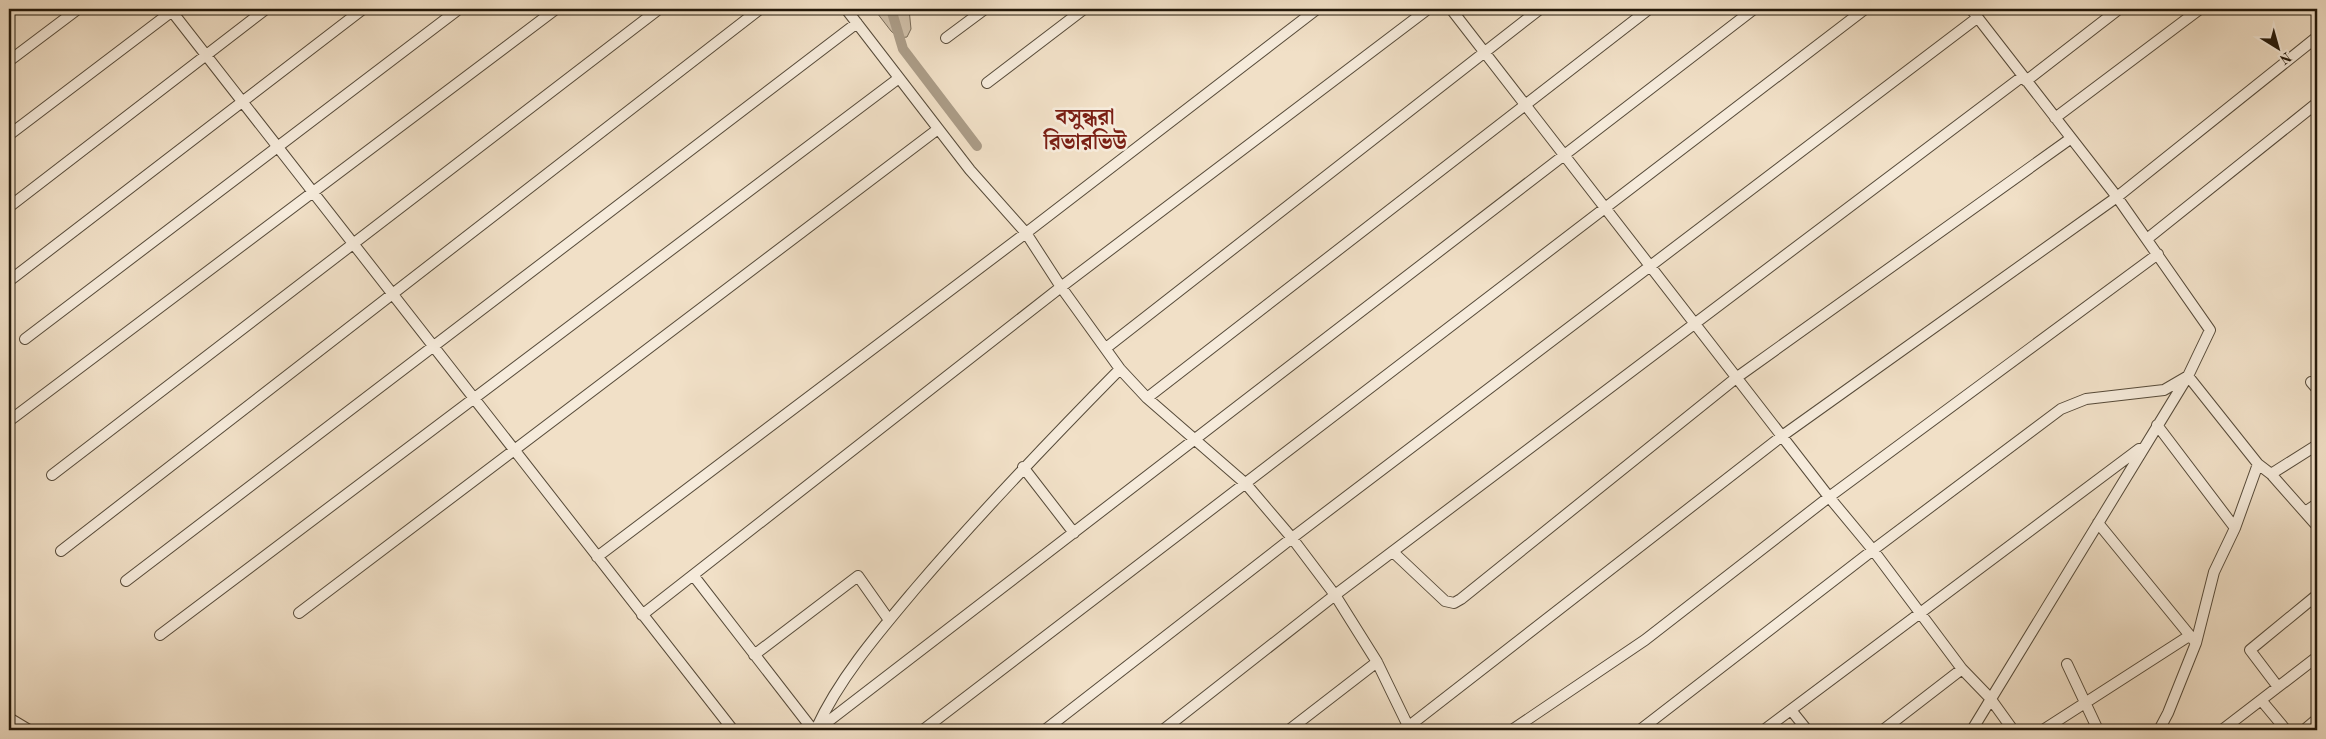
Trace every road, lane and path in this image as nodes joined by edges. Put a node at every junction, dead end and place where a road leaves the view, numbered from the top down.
1 (78, 9) edge
2 (172, 9) edge
3 (266, 9) edge
4 (363, 9) edge
5 (459, 9) edge
6 (556, 9) edge
7 (659, 9) edge
8 (760, 9) edge
9 (846, 9) edge
10 (985, 9) edge
11 (1084, 9) edge
12 (1317, 9) edge
13 (1428, 9) edge
14 (1451, 9) edge
15 (1540, 9) edge
16 (1648, 9) edge
17 (1754, 9) edge
18 (1865, 9) edge
19 (1971, 9) edge
20 (2119, 9) edge
21 (2200, 9) edge
22 (1977, 18) junction
23 (857, 23) junction
24 (946, 38) dead end
25 (2317, 38) edge
26 (1483, 51) junction
27 (206, 55) junction
28 (9, 61) edge
29 (899, 78) junction
30 (2024, 79) junction
31 (987, 82) dead end
32 (242, 101) junction
33 (2317, 103) edge
34 (1524, 104) junction
35 (2055, 118) junction
36 (938, 129) junction
37 (9, 135) edge
38 (2070, 139) junction
39 (277, 146) junction
40 (1563, 155) junction
41 (313, 192) junction
42 (2117, 197) junction
43 (1604, 206) junction
44 (9, 207) edge
45 (1026, 233) junction
46 (2147, 239) junction
47 (352, 242) junction
48 (2158, 254) junction
49 (1650, 266) junction
50 (9, 281) edge
51 (1061, 287) junction
52 (392, 294) junction
53 (1694, 323) junction
54 (25, 339) dead end
55 (434, 347) junction
56 (1106, 348) junction
57 (1120, 369) junction
58 (2188, 376) junction
59 (1736, 378) junction
60 (473, 397) junction
61 (1147, 398) junction
62 (9, 421) edge
63 (2157, 425) junction
64 (1782, 436) junction
65 (1195, 441) junction
66 (2145, 445) junction
67 (2317, 445) edge
68 (514, 450) junction
69 (2258, 464) junction
70 (1023, 467) junction
71 (52, 474) dead end
72 (2271, 474) junction
73 (1246, 484) junction
74 (1829, 497) junction
75 (2317, 504) edge
76 (2305, 512) junction
77 (2098, 522) junction
78 (2317, 526) edge
79 (2235, 528) junction
80 (1074, 533) junction
81 (1292, 538) junction
82 (1873, 550) junction
83 (61, 551) dead end
84 (1393, 552) junction
85 (598, 557) junction
86 (693, 575) junction
87 (126, 581) dead end
88 (1335, 595) junction
89 (2317, 595) edge
90 (1921, 612) junction
91 (299, 613) dead end
92 (642, 615) junction
93 (889, 620) junction
94 (160, 635) dead end
95 (2192, 640) junction
96 (754, 655) junction
97 (2317, 657) edge
98 (1377, 662) junction
99 (2067, 664) dead end
100 (1962, 669) junction
101 (2278, 687) junction
102 (1990, 698) junction
103 (2261, 700) junction
104 (2085, 703) junction
105 (1791, 710) junction
106 (9, 718) edge
107 (2317, 719) edge
108 (1407, 729) edge
109 (29, 730) edge
110 (732, 730) edge
111 (815, 730) edge
112 (923, 730) edge
113 (1045, 730) edge
114 (1163, 730) edge
115 (1289, 730) edge
116 (1512, 730) edge
117 (1640, 730) edge
118 (1764, 730) edge
119 (1807, 730) edge
120 (1883, 730) edge
121 (1972, 730) edge
122 (2013, 730) edge
123 (2043, 730) edge
124 (2098, 730) edge
125 (2159, 730) edge
126 (2222, 730) edge
127 (2286, 730) edge
128 (2304, 730) edge

1 - 28 street
2 - 27 street
2 - 37 street
3 - 27 street
4 - 32 street
5 - 39 street
6 - 41 street
7 - 47 street
8 - 52 street
9 - 23 street
10 - 24 street
11 - 31 street
12 - 45 street
13 - 51 street
14 - 26 street
15 - 26 street
16 - 34 street
17 - 40 street
18 - 43 street
19 - 22 street
20 - 30 street
21 - 35 street
22 - 30 street
22 - 49 street
23 - 29 street
23 - 55 street
25 - 42 street
26 - 34 street
26 - 56 street
27 - 32 street
27 - 44 street
29 - 36 street
29 - 60 street
30 - 35 street
30 - 53 street
32 - 39 street
32 - 50 street
33 - 46 street
34 - 40 street
34 - 61 street
35 - 38 street
36 - 45 street
36 - 68 street
38 - 42 street
38 - 59 street
39 - 41 street
39 - 54 street
40 - 43 street
40 - 65 street
41 - 47 street
41 - 62 street
42 - 46 street
42 - 64 street
43 - 49 street
43 - 73 street
45 - 51 street
45 - 85 street
46 - 48 street
47 - 52 street
47 - 71 street
48 - 58 street
48 - 74 street
49 - 53 street
49 - 81 street
51 - 56 street
51 - 86 street
52 - 55 street
52 - 83 street
53 - 59 street
53 - 84 street
55 - 60 street
55 - 87 street
56 - 57 street
57 - 61 street
57 - 70 street
58 - 63 street
58 - 69 street
58 - 82 street
59 - 64 street
59 - 84 street
60 - 68 street
60 - 94 street
61 - 65 street
63 - 66 street
63 - 79 street
64 - 74 street
64 - 108 street
65 - 73 street
65 - 80 street
66 - 77 street
66 - 90 street
67 - 72 street
68 - 85 street
68 - 91 street
69 - 72 street
69 - 79 street
70 - 80 street
70 - 93 street
72 - 76 street
73 - 81 street
73 - 112 street
74 - 82 street
74 - 116 street
75 - 76 street
76 - 78 street
77 - 95 street
77 - 102 street
79 - 95 street
80 - 111 street
81 - 88 street
81 - 113 street
82 - 90 street
82 - 117 street
84 - 88 street
85 - 92 street
86 - 92 street
86 - 96 street
88 - 98 street
88 - 114 street
89 - 101 street
90 - 100 street
90 - 105 street
92 - 110 street
93 - 96 street
93 - 111 street
95 - 104 street
95 - 125 street
96 - 111 street
97 - 101 street
98 - 108 street
98 - 115 street
99 - 104 street
100 - 102 street
100 - 120 street
101 - 103 street
102 - 121 street
102 - 122 street
103 - 126 street
103 - 127 street
104 - 123 street
104 - 124 street
105 - 118 street
105 - 119 street
106 - 109 street
107 - 128 street

